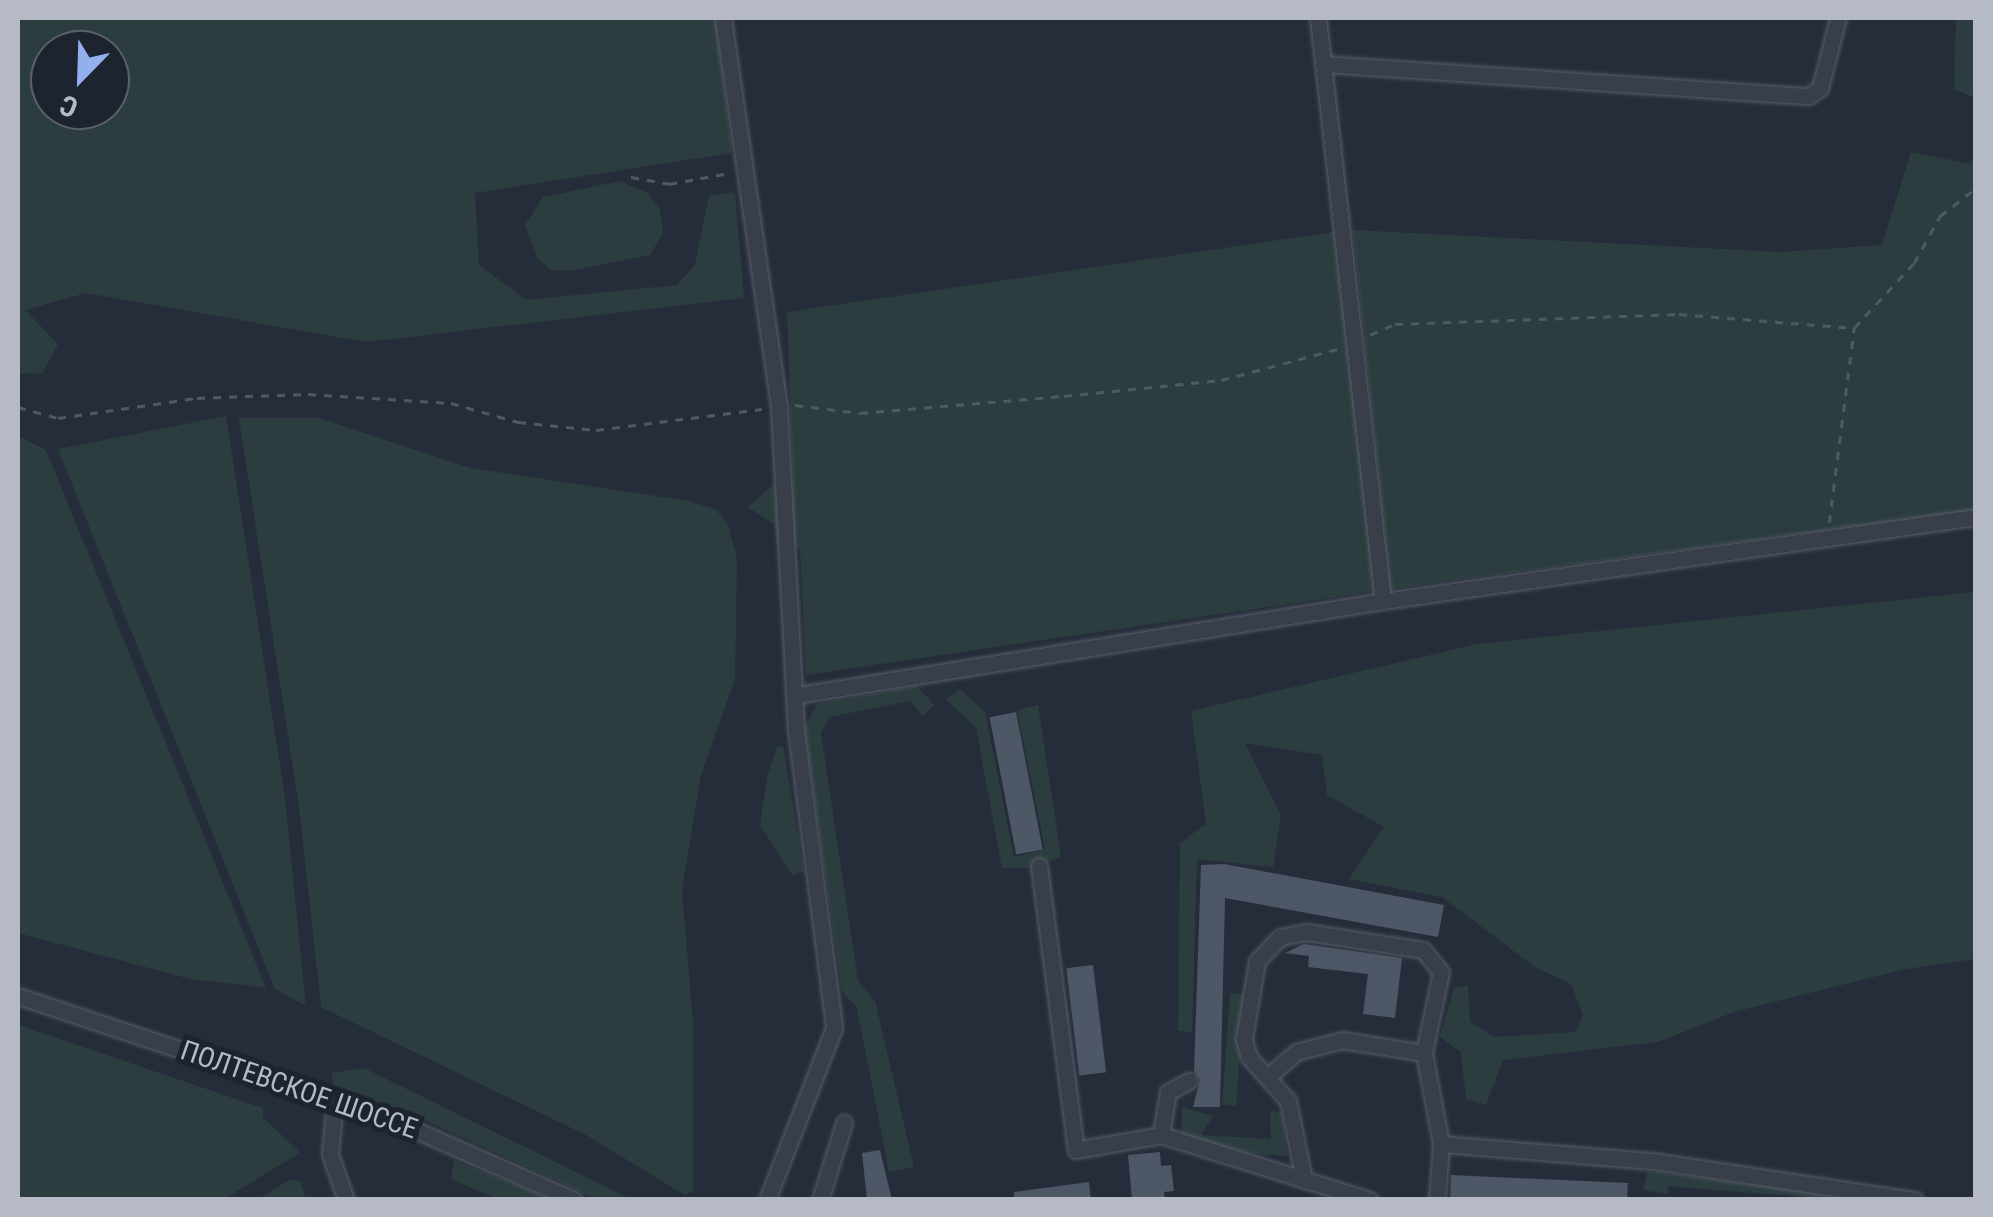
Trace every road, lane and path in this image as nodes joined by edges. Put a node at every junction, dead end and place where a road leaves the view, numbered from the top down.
1 (723, 18) edge
2 (1318, 18) edge
3 (1838, 18) edge
4 (1324, 64) junction
5 (745, 170) junction
6 (631, 176) dead end
7 (1976, 188) edge
8 (1854, 328) junction
9 (1354, 345) junction
10 (779, 406) junction
11 (18, 407) edge
12 (1976, 517) edge
13 (1827, 534) dead end
14 (1383, 601) junction
15 (798, 695) junction
16 (1039, 866) dead end
17 (18, 996) edge
18 (1424, 1053) junction
19 (1271, 1074) junction
20 (1189, 1081) dead end
21 (335, 1099) junction
22 (844, 1124) dead end
23 (1160, 1135) junction
24 (1441, 1144) junction
25 (1304, 1180) junction
26 (346, 1200) edge
27 (574, 1200) edge
28 (767, 1200) edge
29 (820, 1200) edge
30 (1370, 1200) edge
31 (1437, 1200) edge
32 (1915, 1200) edge

1 - 5 street
2 - 4 street
3 - 4 street
4 - 9 street
5 - 6 path
5 - 10 street
7 - 8 path
8 - 9 path
8 - 13 path
9 - 10 path
9 - 14 street
10 - 11 path
10 - 15 street
12 - 14 street
14 - 15 street
15 - 28 street
16 - 23 street
17 - 21 street, ПОЛТЕВСКОЕ ШОССЕ
18 - 19 street
18 - 19 street
18 - 24 street
19 - 25 street
20 - 23 street
21 - 26 street
21 - 27 street, ПОЛТЕВСКОЕ ШОССЕ
22 - 29 street
23 - 25 street
24 - 31 street
24 - 32 street
25 - 30 street

